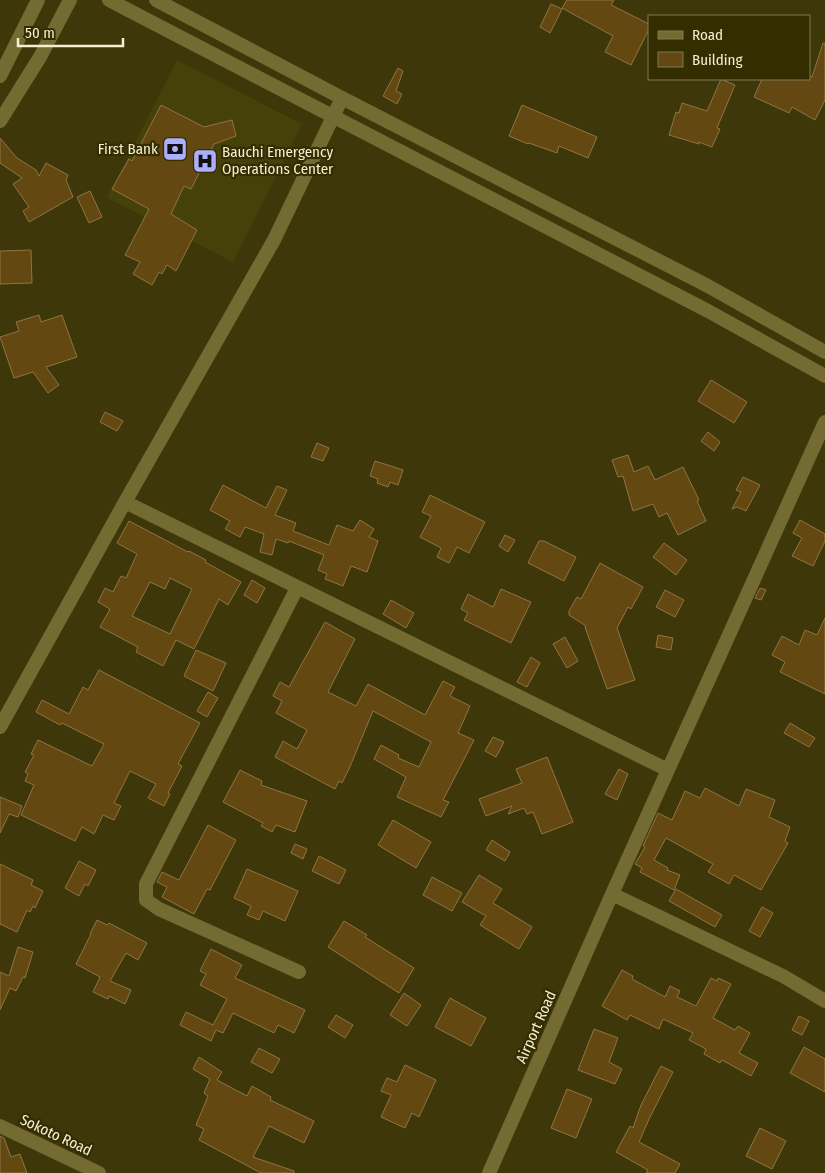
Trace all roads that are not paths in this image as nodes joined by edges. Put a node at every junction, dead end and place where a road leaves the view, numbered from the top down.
1 (38, 0) edge
2 (70, 0) edge
3 (109, 0) edge
4 (156, 0) edge
5 (0, 76) edge
6 (342, 98) junction
7 (333, 117) junction
8 (0, 121) edge
9 (825, 352) edge
10 (825, 376) edge
11 (825, 422) edge
12 (125, 502) junction
13 (297, 588) junction
14 (0, 727) edge
15 (668, 770) junction
16 (612, 894) junction
17 (299, 972) dead end
18 (825, 1001) edge
19 (0, 1126) edge
20 (98, 1173) edge
21 (489, 1173) edge

1 - 5 street
2 - 8 street
3 - 7 street
4 - 6 street
6 - 7 street
6 - 9 street
7 - 10 street
7 - 12 street
11 - 15 street, Airport Road
12 - 13 street
12 - 14 street
13 - 15 street
13 - 17 street
15 - 16 street, Airport Road
16 - 18 street
16 - 21 street, Airport Road
19 - 20 street, Sokoto Road

